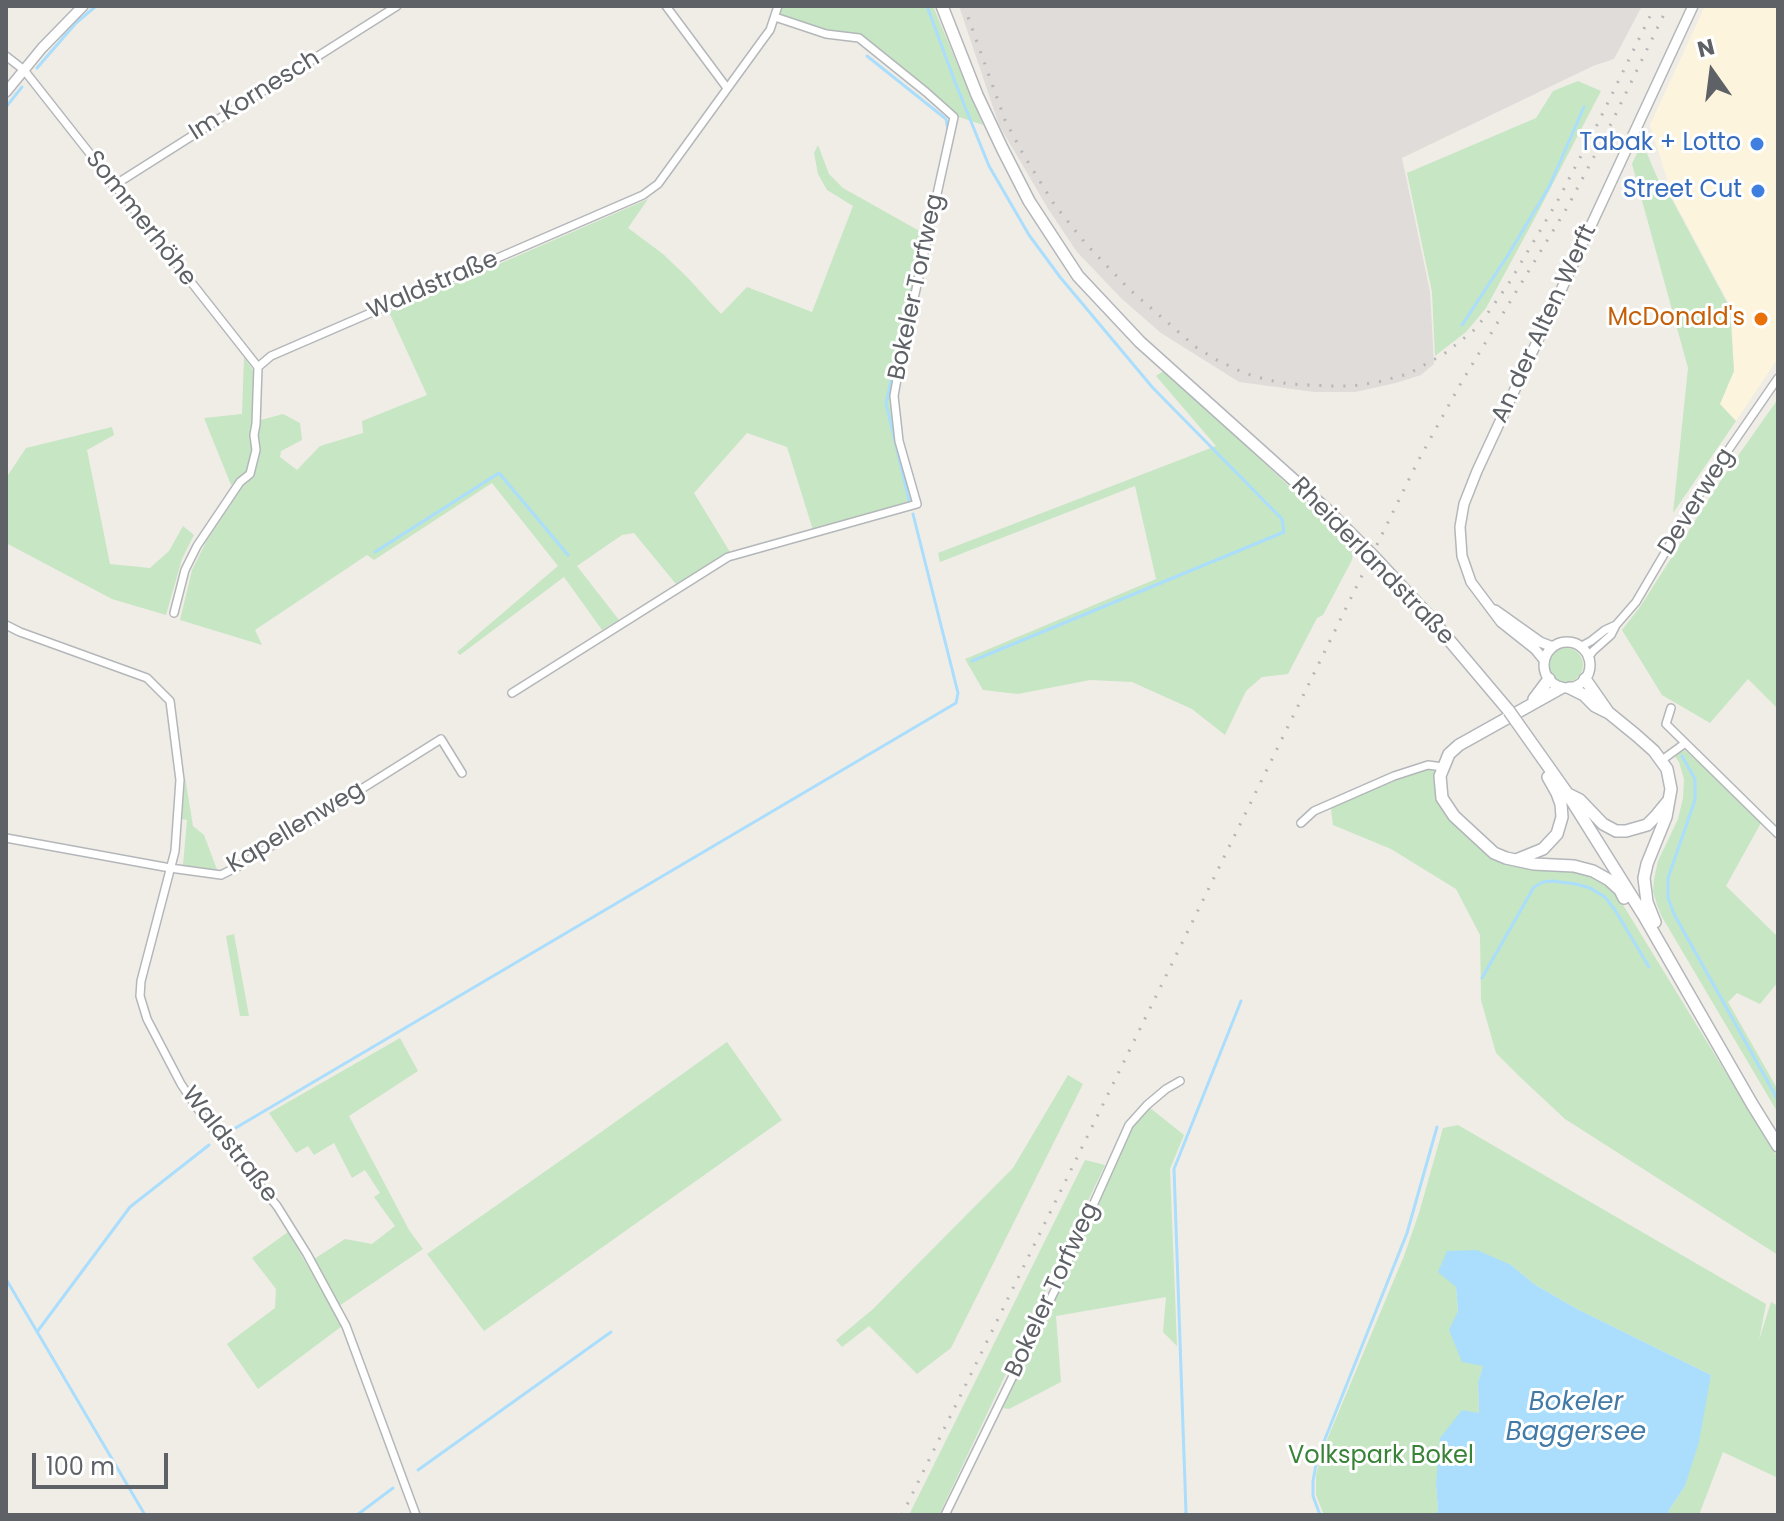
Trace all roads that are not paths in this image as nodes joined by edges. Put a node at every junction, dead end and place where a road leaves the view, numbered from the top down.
1 (83, 6) edge
2 (397, 6) edge
3 (666, 6) edge
4 (778, 6) edge
5 (942, 6) edge
6 (1693, 6) edge
7 (775, 17) junction
8 (6, 56) edge
9 (24, 70) junction
10 (727, 88) junction
11 (6, 92) edge
12 (113, 186) junction
13 (258, 367) junction
14 (1778, 378) edge
15 (1486, 603) junction
16 (174, 613) dead end
17 (6, 625) edge
18 (1616, 625) junction
19 (1553, 647) junction
20 (1580, 647) junction
21 (1588, 658) junction
22 (1544, 660) junction
23 (1549, 679) junction
24 (1585, 679) junction
25 (1566, 688) junction
26 (512, 693) dead end
27 (1528, 706) junction
28 (1671, 708) dead end
29 (1609, 713) junction
30 (1684, 744) junction
31 (1543, 758) junction
32 (1662, 760) junction
33 (1443, 767) junction
34 (462, 773) dead end
35 (1567, 793) junction
36 (1669, 800) junction
37 (1301, 823) dead end
38 (1778, 834) edge
39 (6, 838) edge
40 (1515, 860) junction
41 (170, 868) junction
42 (1644, 916) junction
43 (1659, 942) junction
44 (1180, 1081) dead end
45 (1778, 1146) edge
46 (416, 1515) edge
47 (945, 1515) edge

1 - 9 street
2 - 12 street, Im Kornesch
3 - 10 street
4 - 7 street, Waldstraße
5 - 31 main road, Rheiderlandstraße, bridge
6 - 15 street, An der Alten Werft
7 - 10 street, Waldstraße
7 - 26 street, Bokeler Torfweg
8 - 9 street, Sommerhöhe
9 - 11 street
9 - 12 street, Sommerhöhe
10 - 13 street, Waldstraße
12 - 13 street, Sommerhöhe
13 - 16 street
14 - 18 street, Deverweg
15 - 19 street, An der Alten Werft
15 - 22 street, An der Alten Werft
17 - 41 street, Waldstraße
18 - 20 street, Deverweg
18 - 21 street, Deverweg
19 - 20 street
19 - 22 street
20 - 21 street
21 - 24 street
22 - 23 street
23 - 25 street
23 - 27 main road
24 - 25 street
24 - 29 main road
25 - 27 main road
25 - 29 main road
27 - 33 main road
28 - 30 street
29 - 32 main road
30 - 32 street
30 - 38 street
31 - 35 main road, Rheiderlandstraße
31 - 40 main road
32 - 36 main road
33 - 37 street
33 - 40 main road
34 - 41 street, Kapellenweg
35 - 36 main road
35 - 42 main road, Rheiderlandstraße
36 - 43 main road
39 - 41 street, Kapellenweg
40 - 42 main road
41 - 46 street, Waldstraße
42 - 43 main road, Rheiderlandstraße
43 - 45 main road, Rheiderlandstraße
44 - 47 street, Bokeler Torfweg

